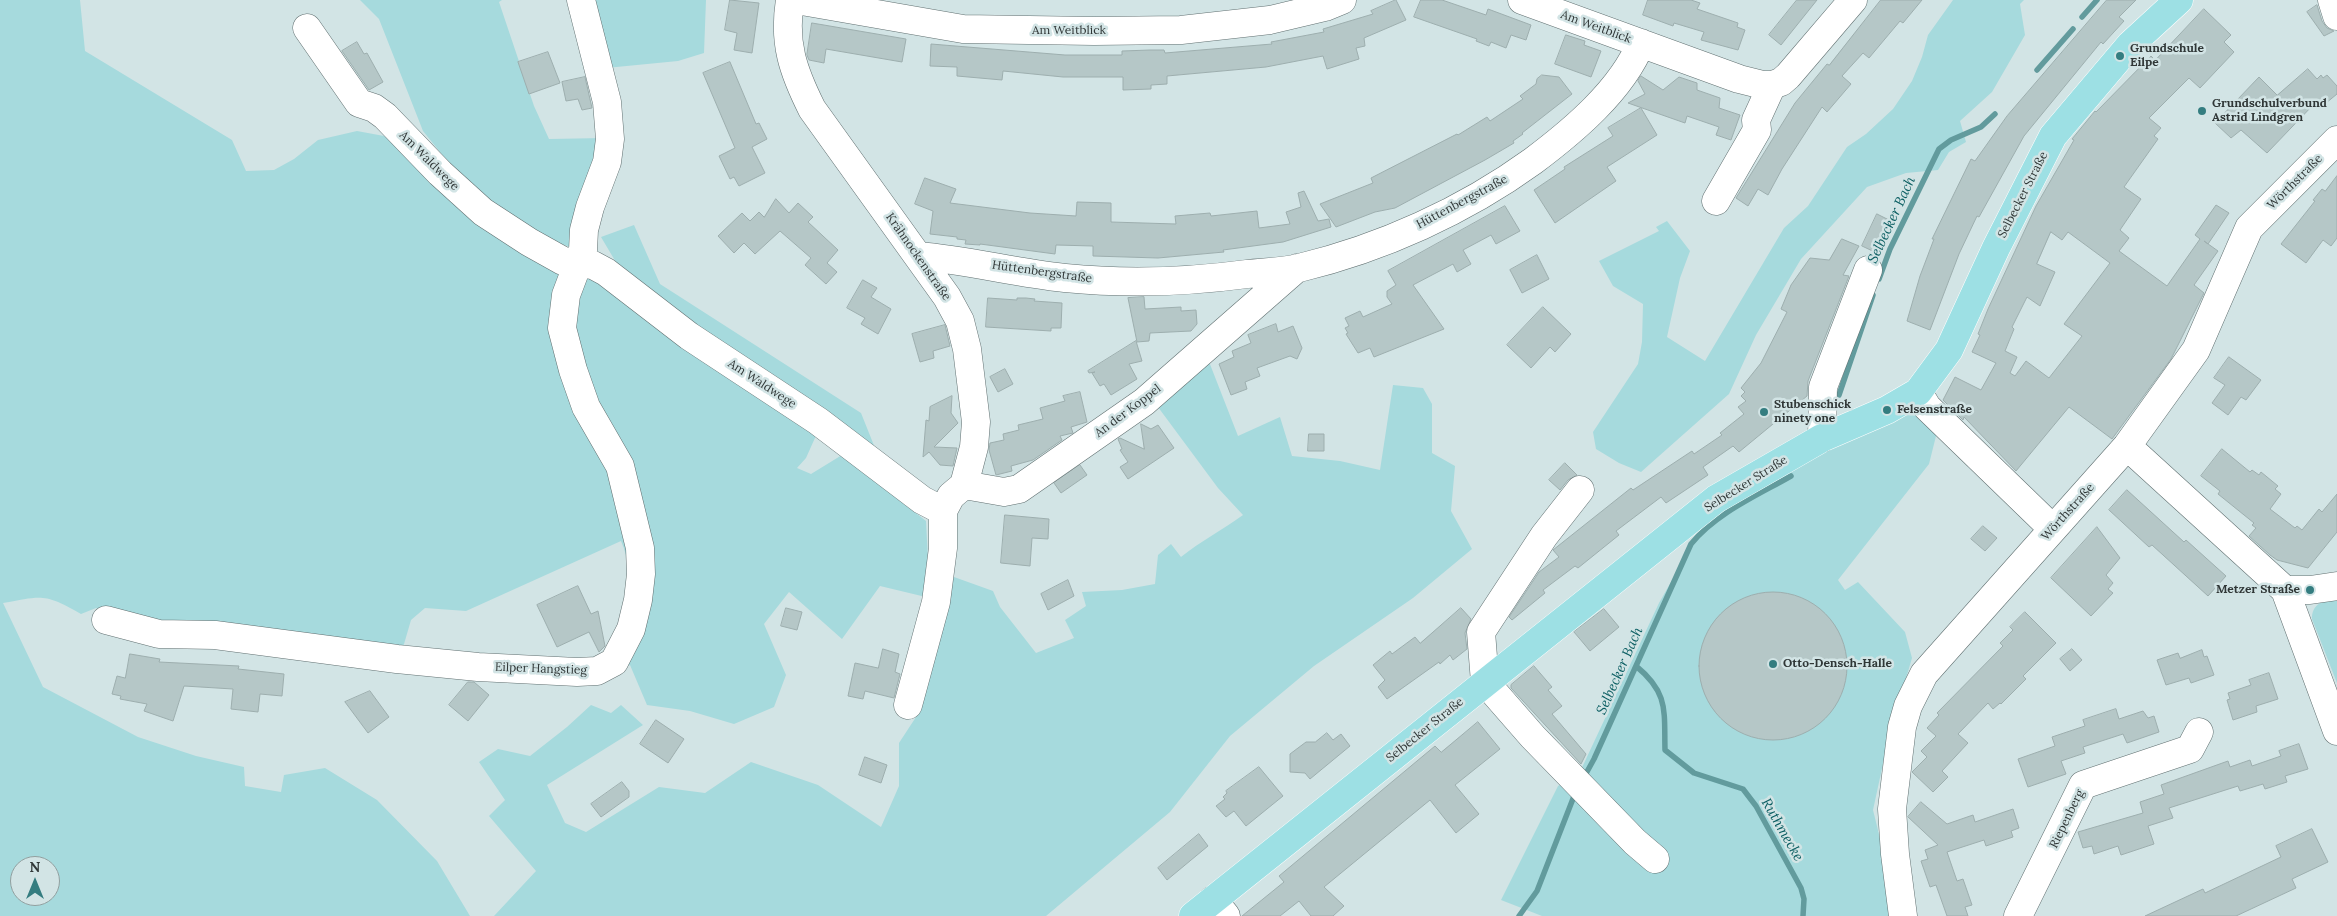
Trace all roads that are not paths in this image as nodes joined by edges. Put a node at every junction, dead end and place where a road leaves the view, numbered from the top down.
1 (580, 0) edge
2 (790, 0) edge
3 (796, 0) edge
4 (1342, 0) edge
5 (1522, 0) edge
6 (1853, 0) edge
7 (2180, 0) edge
8 (2332, 0) edge
9 (2337, 16) edge
10 (307, 28) dead end
11 (1641, 43) junction
12 (1772, 85) junction
13 (2337, 140) edge
14 (1716, 200) dead end
15 (918, 256) junction
16 (580, 262) junction
17 (1297, 268) junction
18 (1868, 270) dead end
19 (1918, 392) junction
20 (1822, 438) junction
21 (2126, 446) junction
22 (964, 485) junction
23 (1580, 490) dead end
24 (942, 510) junction
25 (2053, 529) junction
26 (2337, 586) edge
27 (2285, 590) junction
28 (106, 620) dead end
29 (1485, 682) junction
30 (908, 705) dead end
31 (2337, 731) edge
32 (2199, 732) dead end
33 (1654, 860) dead end
34 (1211, 911) edge
35 (1904, 916) edge
36 (2018, 916) edge

1 - 16 street
2 - 15 street, Krähnockenstraße
3 - 4 street, Am Weitblick
5 - 11 street, Am Weitblick
6 - 12 street
7 - 19 main road, Selbecker Straße
8 - 9 street
10 - 16 street, Am Waldwege
11 - 12 street
11 - 17 street, Hüttenbergstraße
12 - 14 street
13 - 21 street, Wörthstraße
15 - 17 street, Hüttenbergstraße
15 - 22 street, Krähnockenstraße
16 - 24 street, Am Waldwege
16 - 28 street, Eilper Hangstieg
17 - 22 street, An der Koppel
18 - 20 street
19 - 20 main road, Selbecker Straße
19 - 25 street
20 - 29 main road, Selbecker Straße
21 - 25 street, Wörthstraße
21 - 27 street
22 - 24 street, Krähnockenstraße
23 - 29 street
24 - 30 street
25 - 35 street, Wörthstraße
26 - 27 street
27 - 31 street
29 - 33 street
29 - 34 main road, Selbecker Straße
32 - 36 street, Riepenberg

